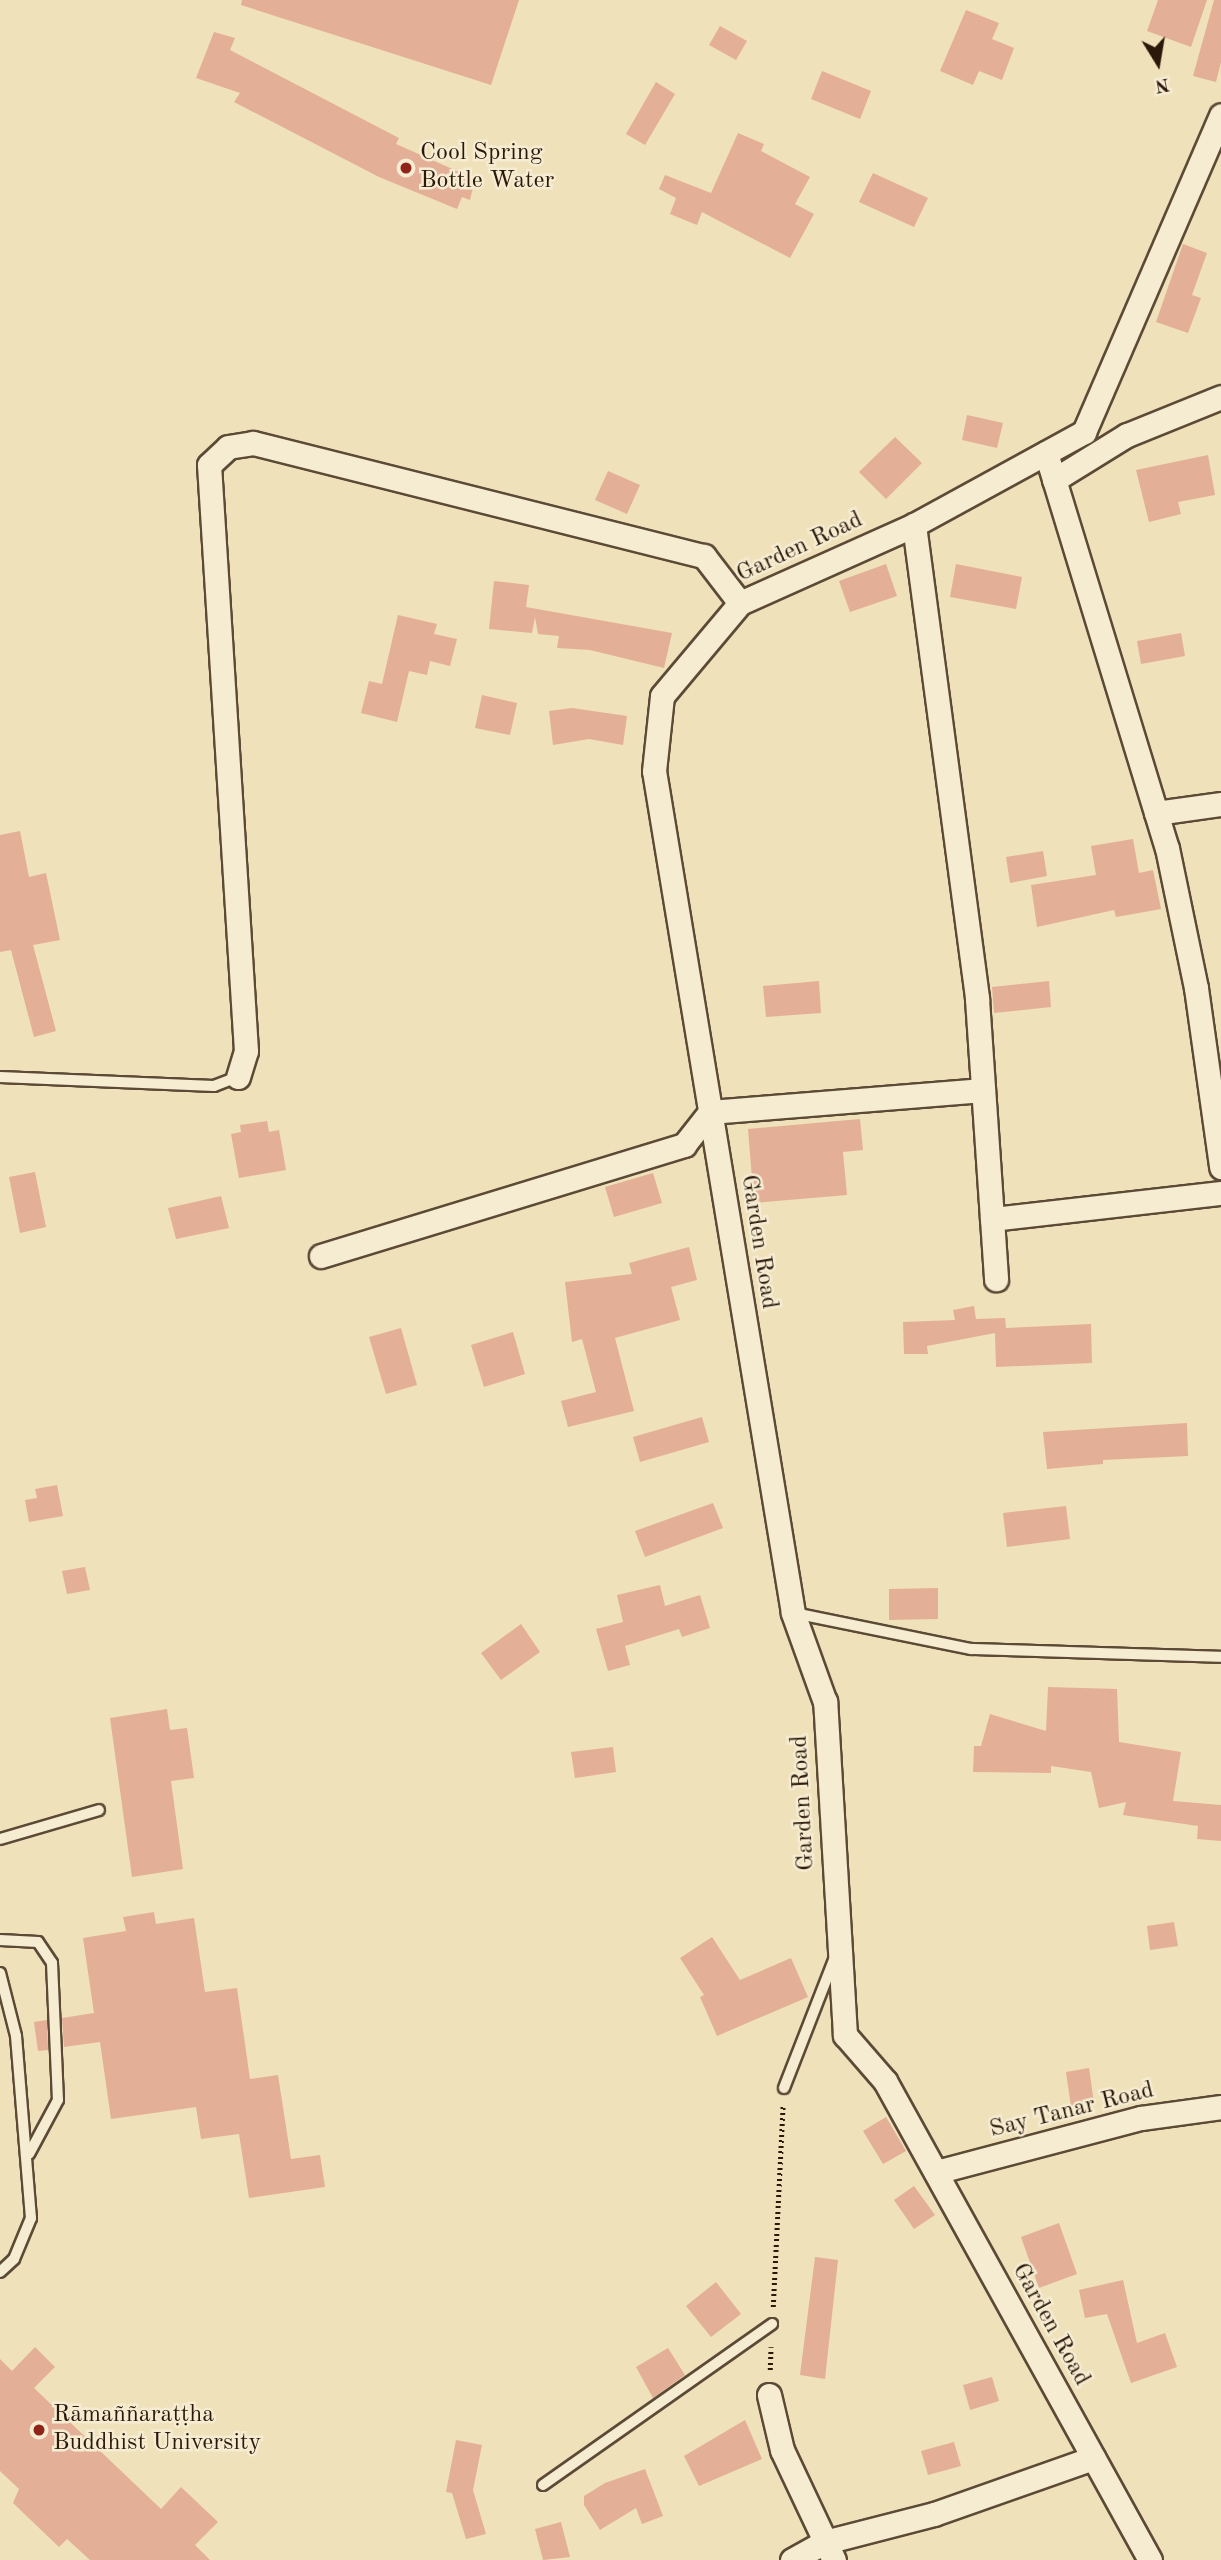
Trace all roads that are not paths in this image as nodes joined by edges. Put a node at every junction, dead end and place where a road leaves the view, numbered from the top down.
1 (1221, 115) edge
2 (1221, 397) edge
3 (1046, 453) junction
4 (1054, 480) junction
5 (914, 525) junction
6 (740, 603) junction
7 (1221, 804) edge
8 (1156, 813) junction
9 (0, 1077) edge
10 (238, 1077) joint
11 (983, 1090) junction
12 (710, 1112) junction
13 (1221, 1167) edge
14 (1221, 1193) edge
15 (992, 1219) junction
16 (320, 1256) dead end
17 (996, 1279) dead end
18 (793, 1613) junction
19 (1221, 1657) edge
20 (99, 1810) dead end
21 (0, 1839) edge
22 (0, 1940) edge
23 (837, 1950) junction
24 (0, 1973) edge
25 (784, 2088) road end
26 (1221, 2108) edge
27 (29, 2154) junction
28 (936, 2172) junction
29 (0, 2272) edge
30 (772, 2324) road end
31 (769, 2395) road end
32 (1093, 2458) junction
33 (543, 2485) dead end
34 (829, 2551) edge
35 (792, 2560) edge
36 (1150, 2560) edge

1 - 3 street, Garden Road
2 - 4 street
3 - 4 street
3 - 5 street, Garden Road
4 - 8 street
5 - 6 street, Garden Road
5 - 11 street
6 - 10 street
6 - 12 street, Garden Road
7 - 8 street
8 - 13 street
9 - 10 lane
11 - 12 street
11 - 15 street
12 - 16 street
12 - 18 street, Garden Road
14 - 15 street
15 - 17 street
18 - 19 lane
18 - 23 street, Garden Road
20 - 21 lane
22 - 27 lane
23 - 25 lane
23 - 28 street, Garden Road
24 - 27 lane
26 - 28 street, Say Tanar Road
27 - 29 lane
28 - 32 street, Garden Road
30 - 33 lane
31 - 34 street
32 - 34 street
32 - 36 street, Garden Road
34 - 35 street

